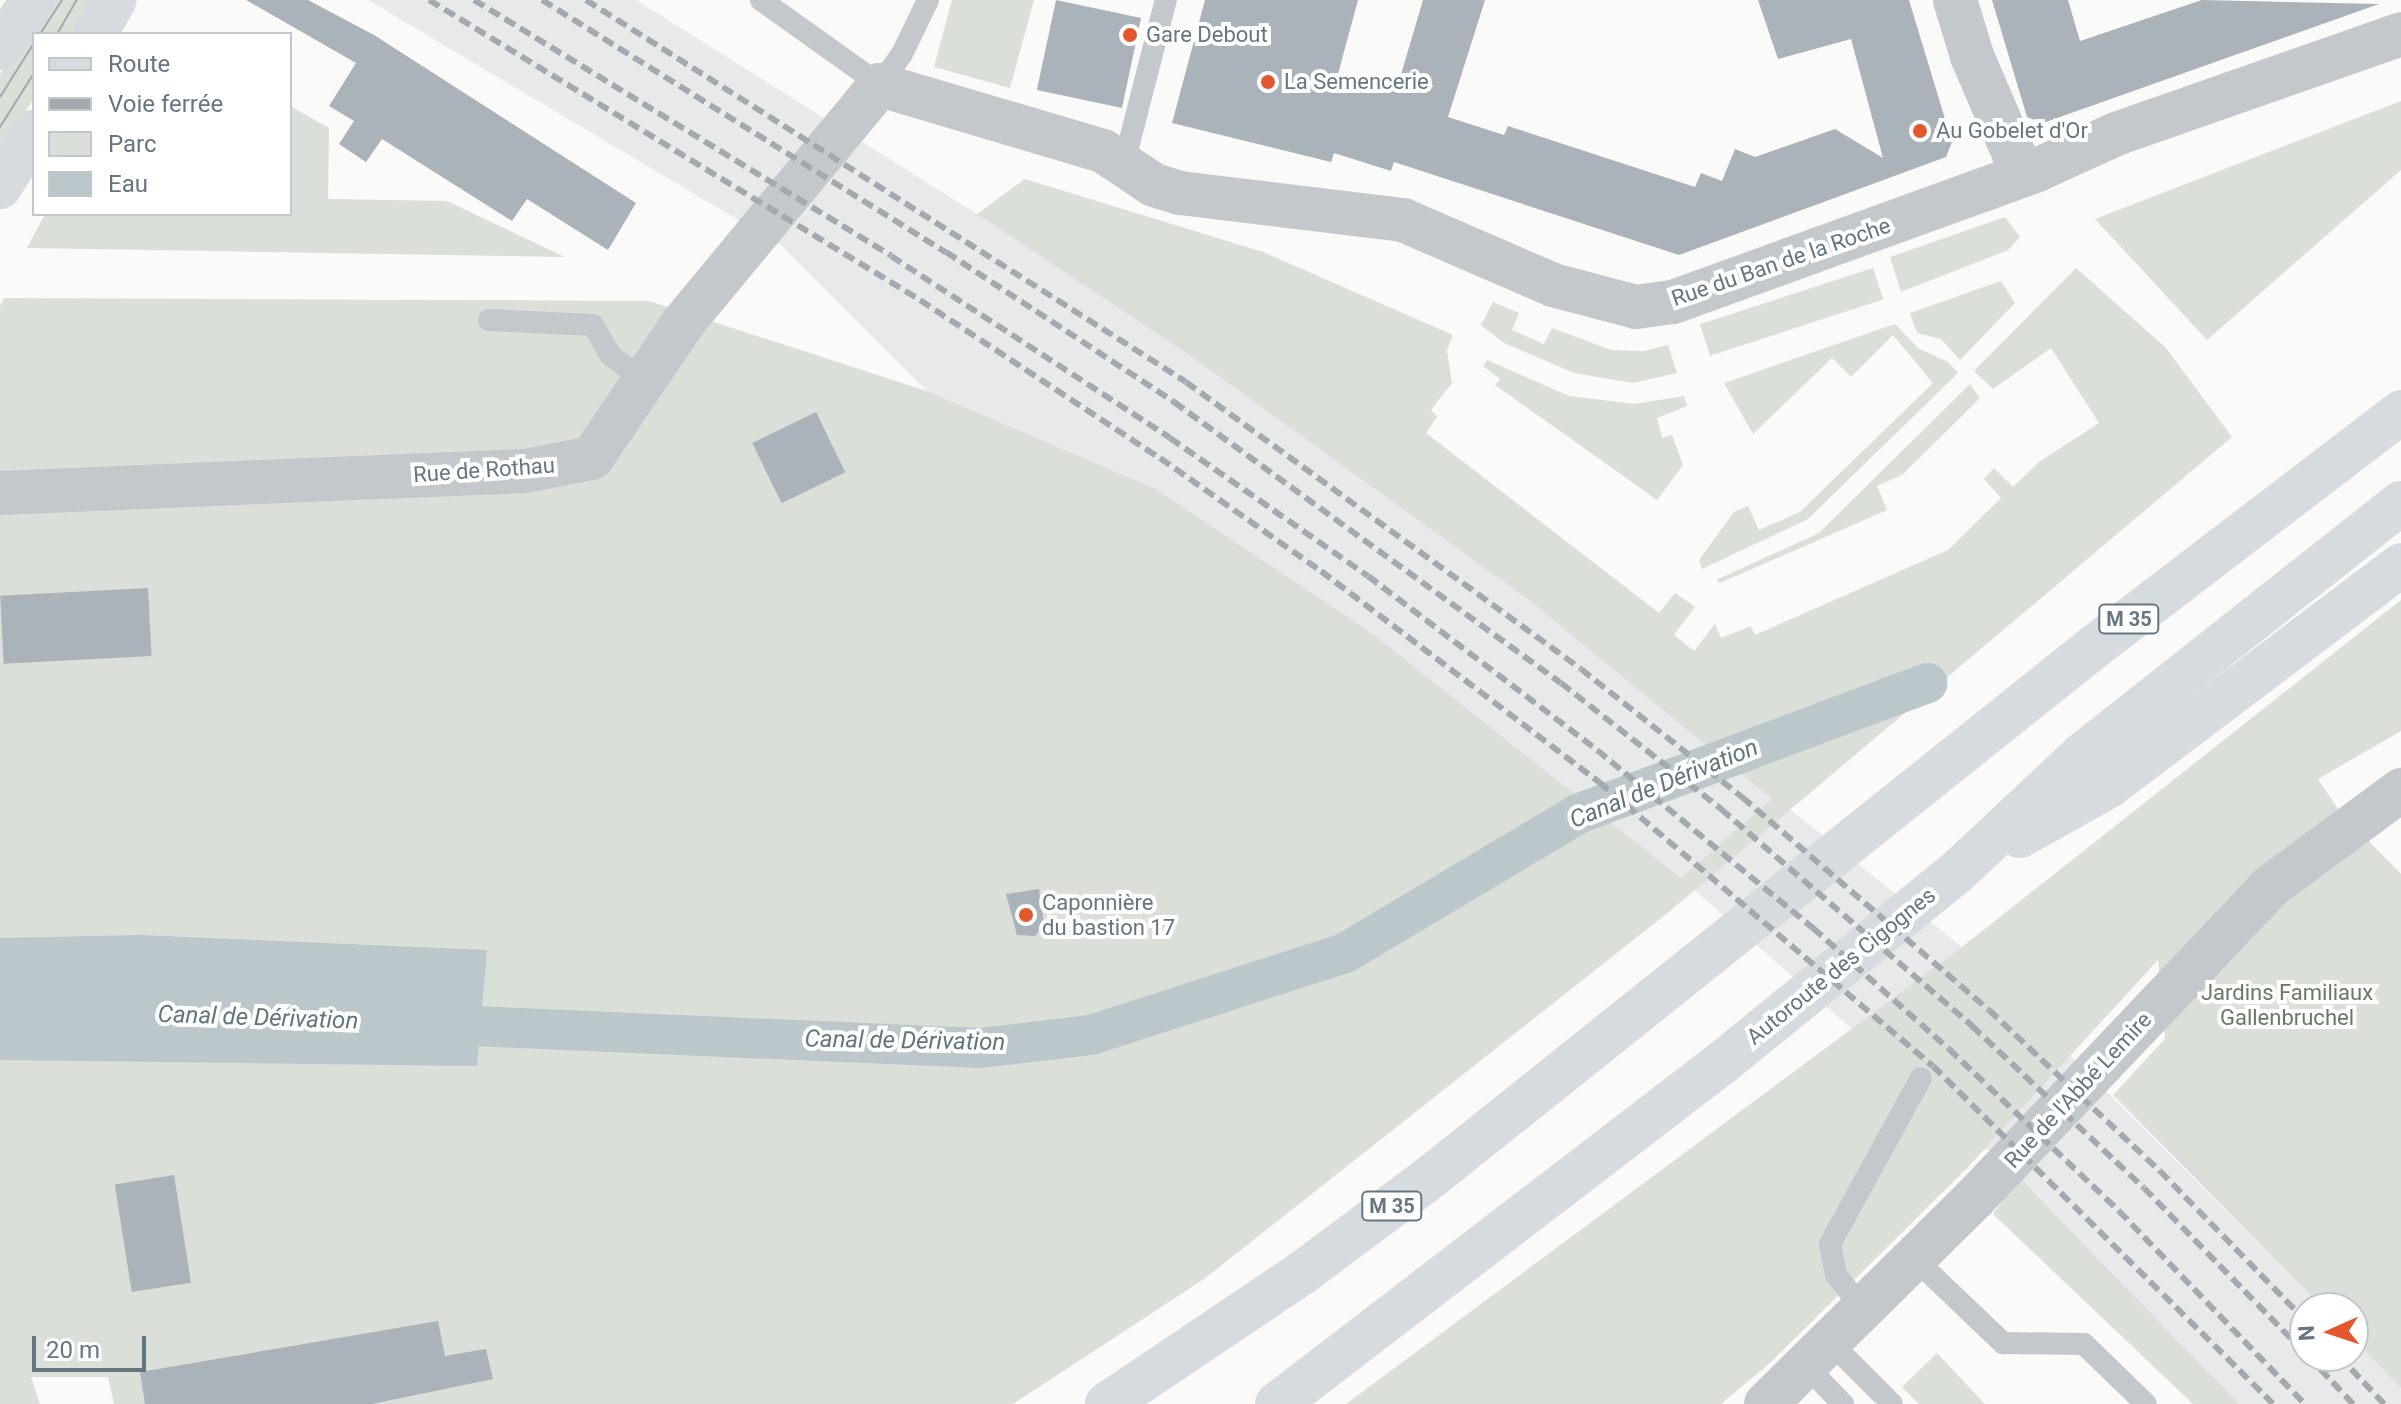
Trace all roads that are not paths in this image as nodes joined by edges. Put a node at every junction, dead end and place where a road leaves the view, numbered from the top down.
1 (33, 0) edge
2 (115, 0) edge
3 (761, 0) edge
4 (928, 0) edge
5 (1166, 0) edge
6 (1955, 0) edge
7 (96, 32) edge
8 (2401, 34) edge
9 (0, 48) edge
10 (880, 85) junction
11 (32, 135) edge
12 (1124, 163) junction
13 (2023, 175) junction
14 (0, 187) edge
15 (489, 320) dead end
16 (646, 382) junction
17 (2389, 422) edge
18 (0, 493) edge
19 (2401, 503) edge
20 (2401, 565) edge
21 (2401, 790) edge
22 (1954, 875) junction
23 (1921, 1078) dead end
24 (1915, 1259) junction
25 (1865, 1311) junction
26 (1800, 1381) edge
27 (1107, 1404) edge
28 (1277, 1404) edge
29 (1843, 1404) edge
30 (1892, 1404) edge
31 (2146, 1404) edge

1 - 9 main road
2 - 7 main road
3 - 10 lane, Rue du Ban de la Roche
4 - 10 lane
5 - 12 lane
6 - 13 street
8 - 13 street, Rue du Ban de la Roche
10 - 12 street, Rue du Ban de la Roche
10 - 16 street, Rue de Rothau
11 - 14 main road
12 - 13 street, Rue du Ban de la Roche
15 - 16 lane
16 - 18 street, Rue de Rothau
17 - 27 main road, M 35
19 - 22 main road
20 - 22 main road
21 - 24 street, Rue de l'Abbé Lemire
22 - 28 main road, Autoroute des Cigognes
23 - 25 lane
24 - 25 street, Rue de l'Abbé Lemire
24 - 31 lane
25 - 26 street, Rue de l'Abbé Lemire
26 - 29 lane
26 - 30 lane

